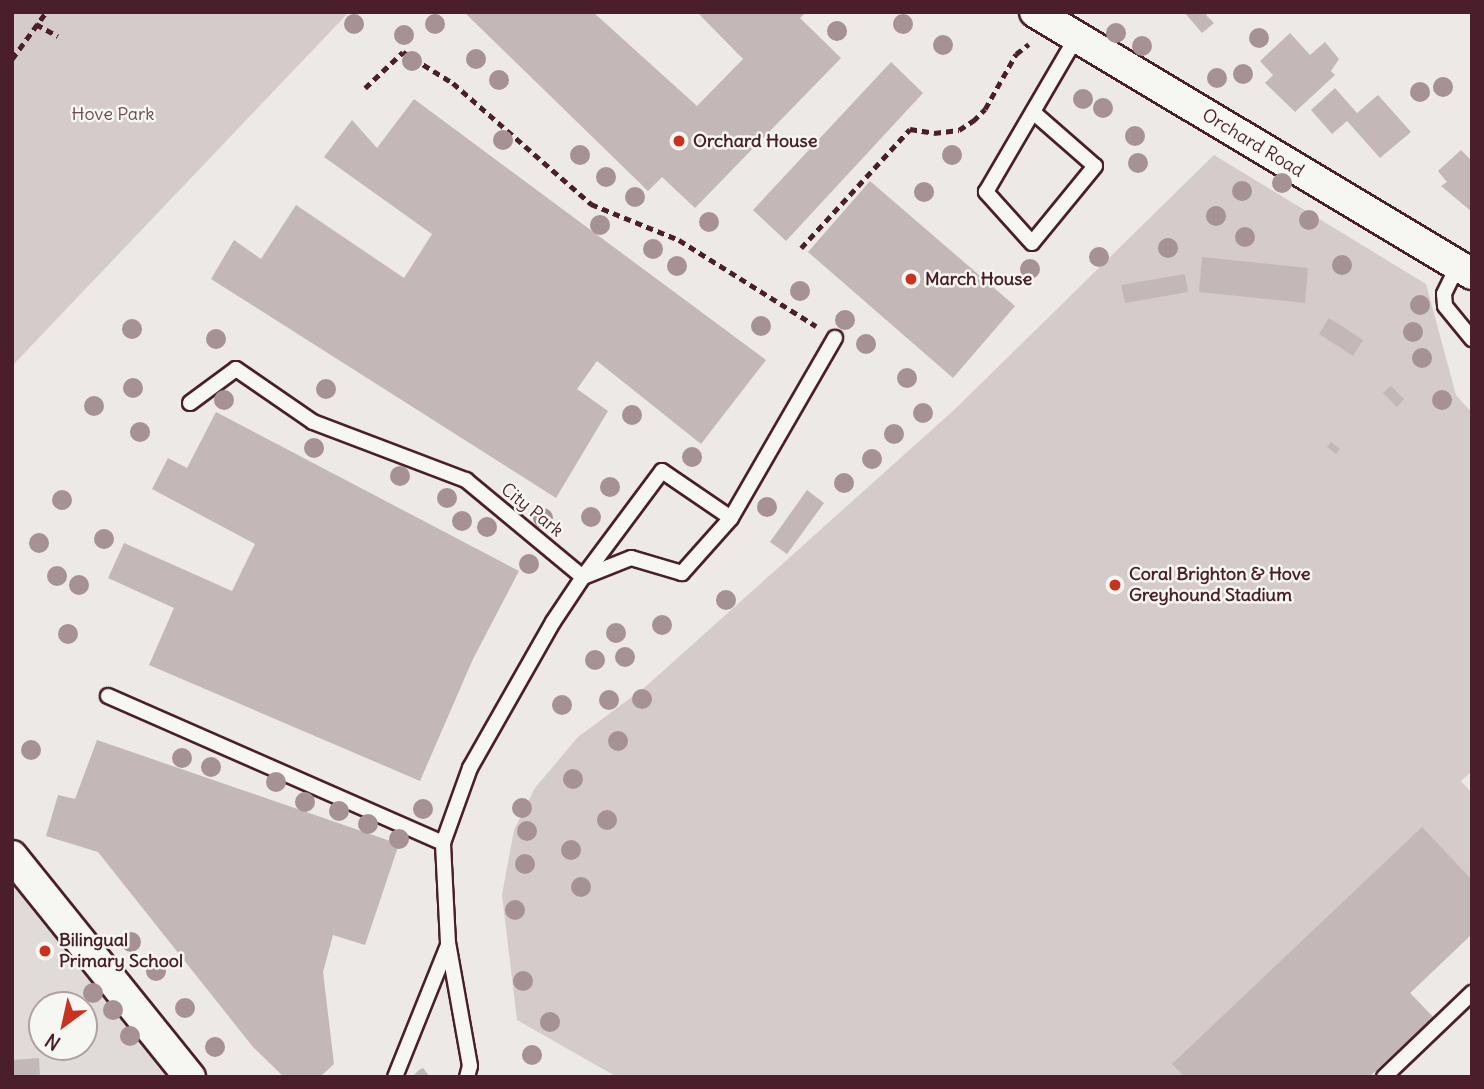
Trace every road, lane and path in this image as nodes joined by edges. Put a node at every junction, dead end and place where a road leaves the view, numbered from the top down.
1 (46, 12) edge
2 (1058, 21) edge
3 (36, 24) junction
4 (58, 36) dead end
5 (12, 59) edge
6 (365, 88) dead end
7 (1033, 112) junction
8 (801, 248) dead end
9 (1465, 269) edge
10 (835, 338) joint
11 (1472, 339) edge
12 (190, 403) dead end
13 (731, 518) junction
14 (583, 577) junction
15 (108, 696) dead end
16 (443, 843) junction
17 (12, 856) edge
18 (448, 943) junction
19 (1472, 993) edge
20 (190, 1077) edge
21 (395, 1077) edge
22 (467, 1077) edge
23 (1384, 1077) edge

1 - 3 path
2 - 7 lane
2 - 8 path
2 - 9 street, Orchard Road
3 - 4 path
3 - 5 path
6 - 10 path
7 - 7 lane
9 - 11 lane
10 - 13 lane
12 - 14 lane, City Park
13 - 14 lane
13 - 14 lane
14 - 16 lane
15 - 16 lane
16 - 18 lane
17 - 20 street
18 - 21 lane
18 - 22 lane
19 - 23 lane

